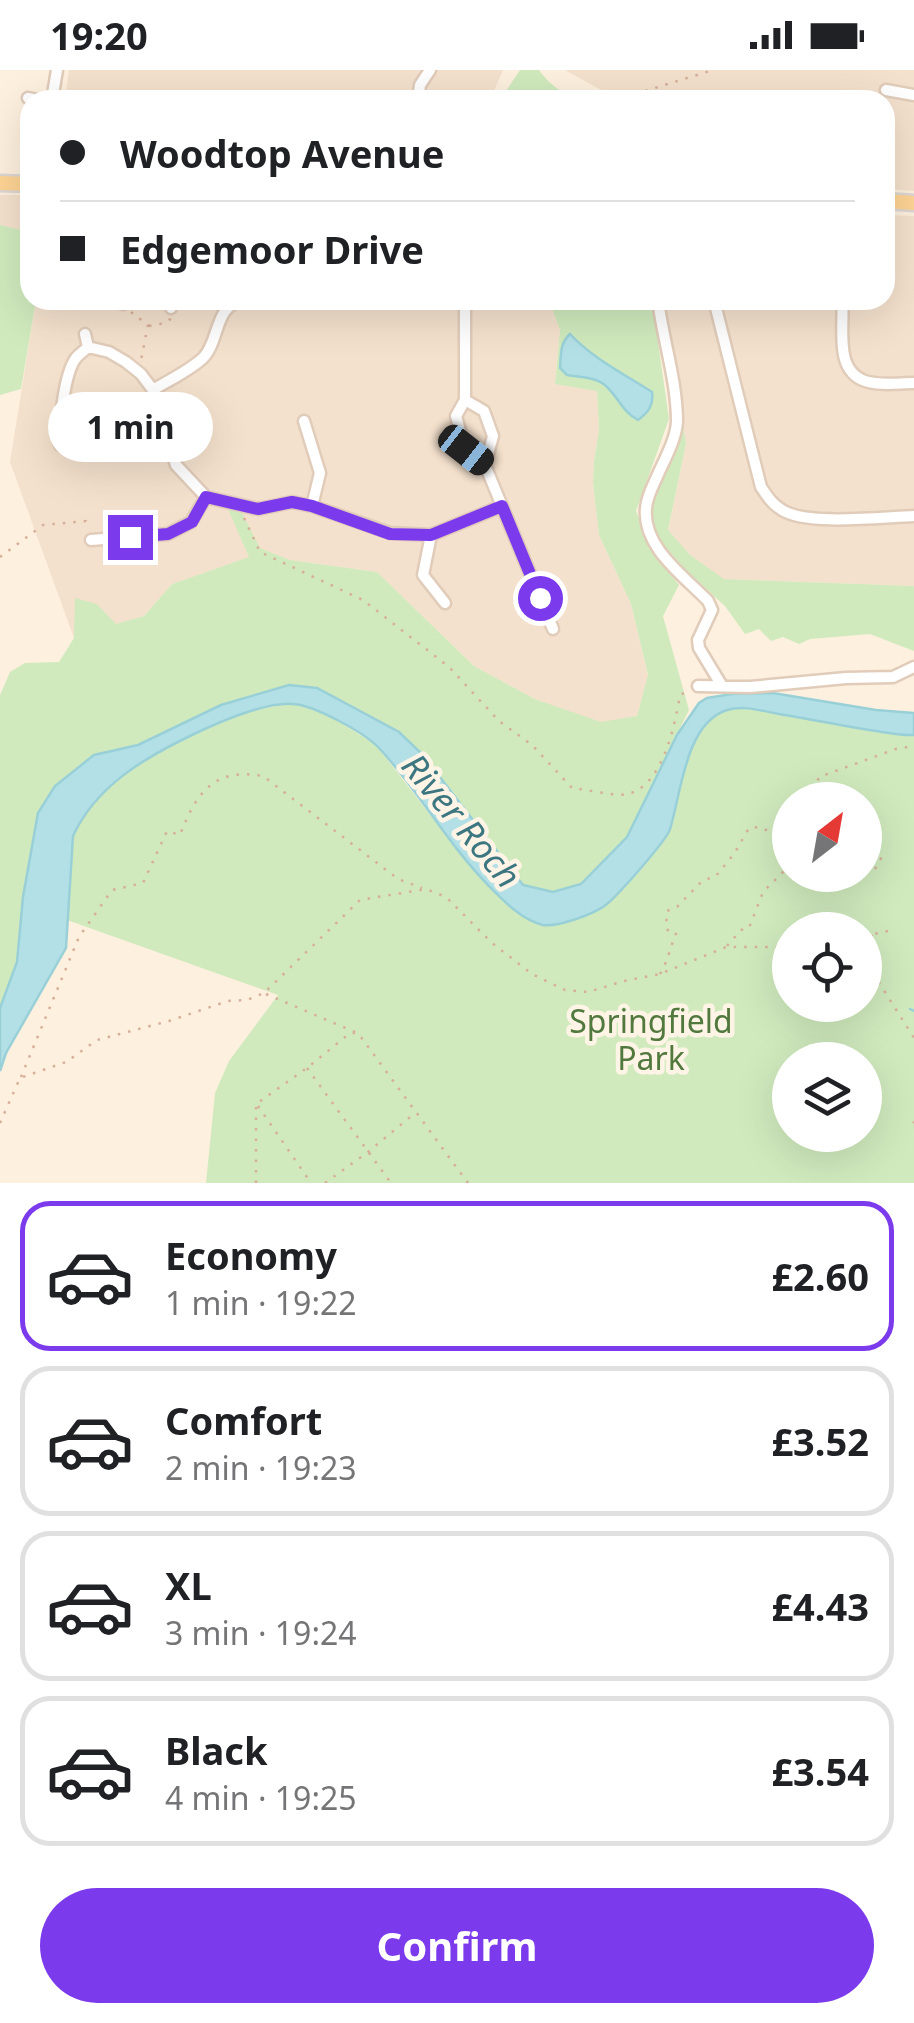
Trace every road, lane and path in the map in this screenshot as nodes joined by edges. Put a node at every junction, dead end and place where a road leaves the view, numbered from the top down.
1 (713, 70) edge
2 (648, 90) edge
3 (130, 310) edge
4 (173, 310) edge
5 (225, 310) edge
6 (466, 310) edge
7 (660, 310) edge
8 (717, 310) edge
9 (842, 310) edge
10 (148, 325) junction
11 (85, 334) dead end
12 (88, 348) junction
13 (137, 371) junction
14 (914, 383) edge
15 (153, 390) junction
16 (465, 400) junction
17 (304, 422) dead end
18 (60, 445) dead end
19 (484, 465) junction
20 (206, 497) junction
21 (237, 503) junction
22 (312, 506) junction
23 (502, 506) junction
24 (914, 516) edge
25 (431, 535) junction
26 (91, 540) joint
27 (0, 557) edge
28 (445, 603) dead end
29 (553, 629) dead end
30 (914, 667) edge
31 (698, 686) joint
32 (722, 686) junction
33 (914, 746) edge
34 (817, 782) edge
35 (772, 833) edge
36 (886, 852) dead end
37 (882, 859) edge
38 (772, 883) edge
39 (426, 889) junction
40 (888, 931) dead end
41 (882, 932) edge
42 (726, 947) junction
43 (772, 947) edge
44 (660, 974) junction
45 (882, 990) edge
46 (264, 994) junction
47 (358, 1033) junction
48 (914, 1038) edge
49 (308, 1068) junction
50 (20, 1078) junction
51 (256, 1104) junction
52 (417, 1111) junction
53 (0, 1123) edge
54 (368, 1152) junction
55 (256, 1183) edge
56 (311, 1183) edge
57 (326, 1183) edge
58 (391, 1183) edge
59 (468, 1183) edge

1 - 2 path
3 - 10 path
4 - 10 path
5 - 15 street
6 - 16 street
7 - 32 street
8 - 24 street
9 - 14 street
10 - 13 path
11 - 12 street
12 - 13 street
12 - 18 street
13 - 15 street
15 - 20 street
16 - 19 street
16 - 19 street
17 - 22 street
19 - 23 street
20 - 21 street
20 - 26 street
21 - 22 street
21 - 31 path
22 - 25 street
23 - 25 street
23 - 29 street
25 - 28 street
26 - 27 path
30 - 32 street
31 - 32 street
33 - 34 path
35 - 44 path
36 - 37 path
38 - 42 path
39 - 44 path
39 - 46 path
39 - 50 path
40 - 41 path
42 - 43 path
42 - 44 path
45 - 48 path
46 - 47 path
46 - 50 path
47 - 49 path
47 - 52 path
49 - 51 path
49 - 54 path
50 - 53 path
51 - 55 path
51 - 56 path
52 - 54 path
52 - 59 path
54 - 57 path
54 - 58 path

